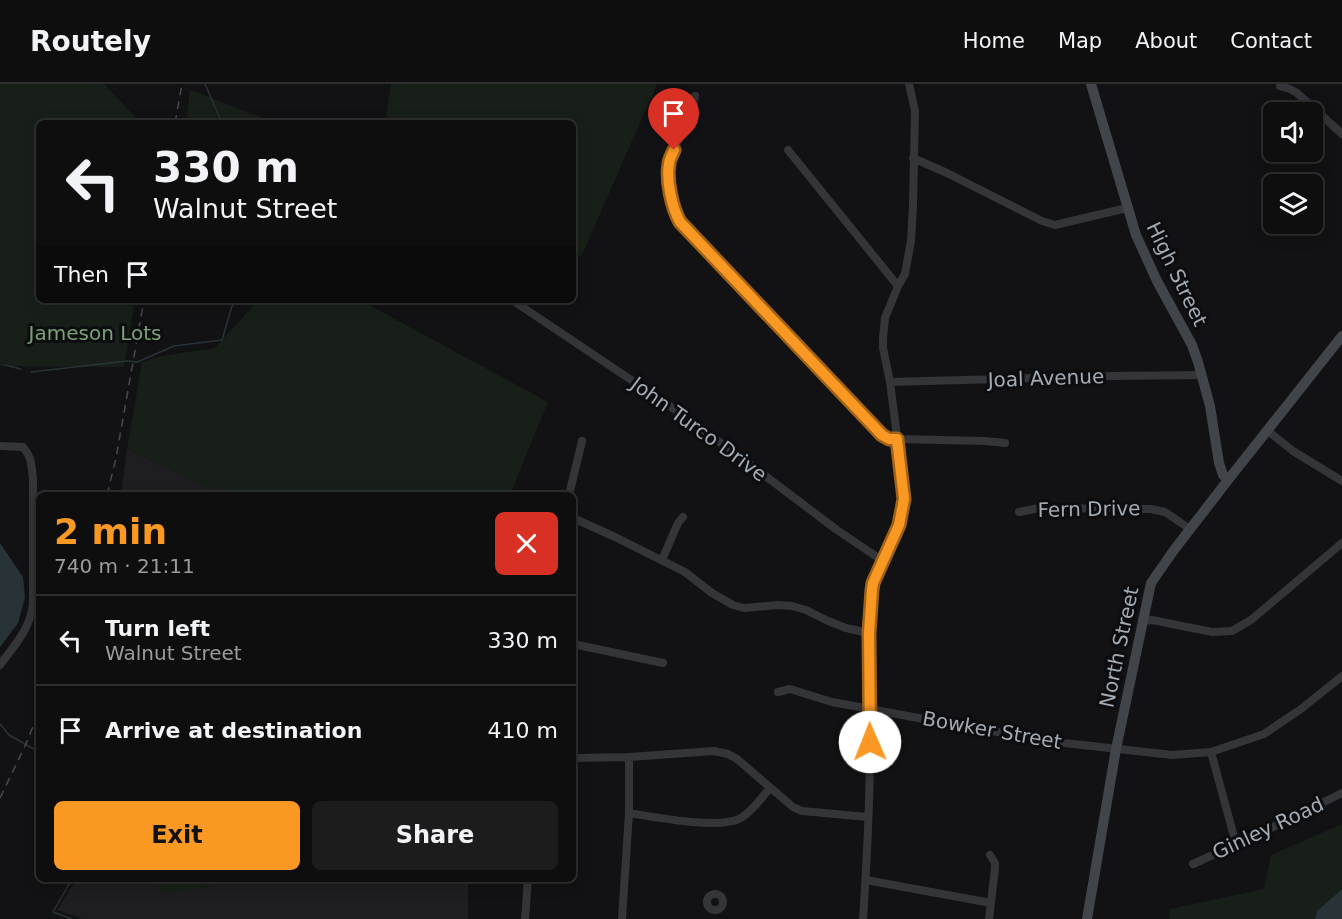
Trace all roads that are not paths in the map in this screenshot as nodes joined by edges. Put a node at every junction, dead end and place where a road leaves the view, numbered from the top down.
1 (909, 84) edge
2 (1090, 84) edge
3 (1280, 86) dead end
4 (695, 96) dead end
5 (1342, 134) edge
6 (788, 150) dead end
7 (913, 158) junction
8 (1127, 207) junction
9 (898, 286) junction
10 (516, 303) edge
11 (1342, 336) edge
12 (1202, 375) junction
13 (890, 382) junction
14 (1268, 430) junction
15 (897, 439) junction
16 (582, 441) dead end
17 (1005, 443) dead end
18 (0, 446) edge
19 (1228, 480) junction
20 (1342, 481) edge
21 (569, 492) edge
22 (1019, 512) dead end
23 (683, 517) dead end
24 (576, 519) edge
25 (1190, 529) junction
26 (1342, 543) edge
27 (662, 560) junction
28 (883, 561) junction
29 (1142, 621) junction
30 (869, 633) junction
31 (576, 645) edge
32 (663, 663) dead end
33 (0, 665) edge
34 (1342, 676) edge
35 (778, 692) dead end
36 (870, 708) junction
37 (1116, 749) junction
38 (1211, 752) junction
39 (576, 758) edge
40 (629, 758) junction
41 (770, 788) junction
42 (1342, 793) edge
43 (629, 813) junction
44 (868, 817) junction
45 (1236, 844) junction
46 (990, 855) dead end
47 (1193, 864) dead end
48 (866, 880) junction
49 (528, 882) edge
50 (991, 903) junction
51 (525, 919) edge
52 (622, 919) edge
53 (863, 919) edge
54 (988, 919) edge
55 (1087, 919) edge

1 - 7 street
2 - 8 street, High Street
3 - 5 street
4 - 15 street
6 - 9 street
7 - 8 street
7 - 9 street
8 - 12 street, High Street
9 - 13 street
10 - 28 street, John Turco Drive
11 - 14 street, North Street
12 - 13 street, Joal Avenue
12 - 19 street, High Street
13 - 15 street
14 - 19 street, North Street
14 - 20 street
15 - 17 street
15 - 28 street
16 - 21 street
18 - 33 street
19 - 25 street, North Street
22 - 25 street, Fern Drive
23 - 27 street
24 - 27 street
25 - 29 street, North Street
26 - 29 street
27 - 30 street
28 - 30 street
29 - 37 street, North Street
30 - 36 street
31 - 32 street
34 - 38 street, Bowker Street
35 - 36 street, Bowker Street
36 - 37 street, Bowker Street
36 - 44 street
37 - 38 street, Bowker Street
37 - 55 street, North Street
38 - 45 street
39 - 40 street
40 - 41 street
40 - 43 street
41 - 43 street
41 - 44 street
42 - 45 street, Ginley Road
43 - 52 street
44 - 48 street
45 - 47 street, Ginley Road
46 - 50 street
48 - 50 street
48 - 53 street
49 - 51 street
50 - 54 street

